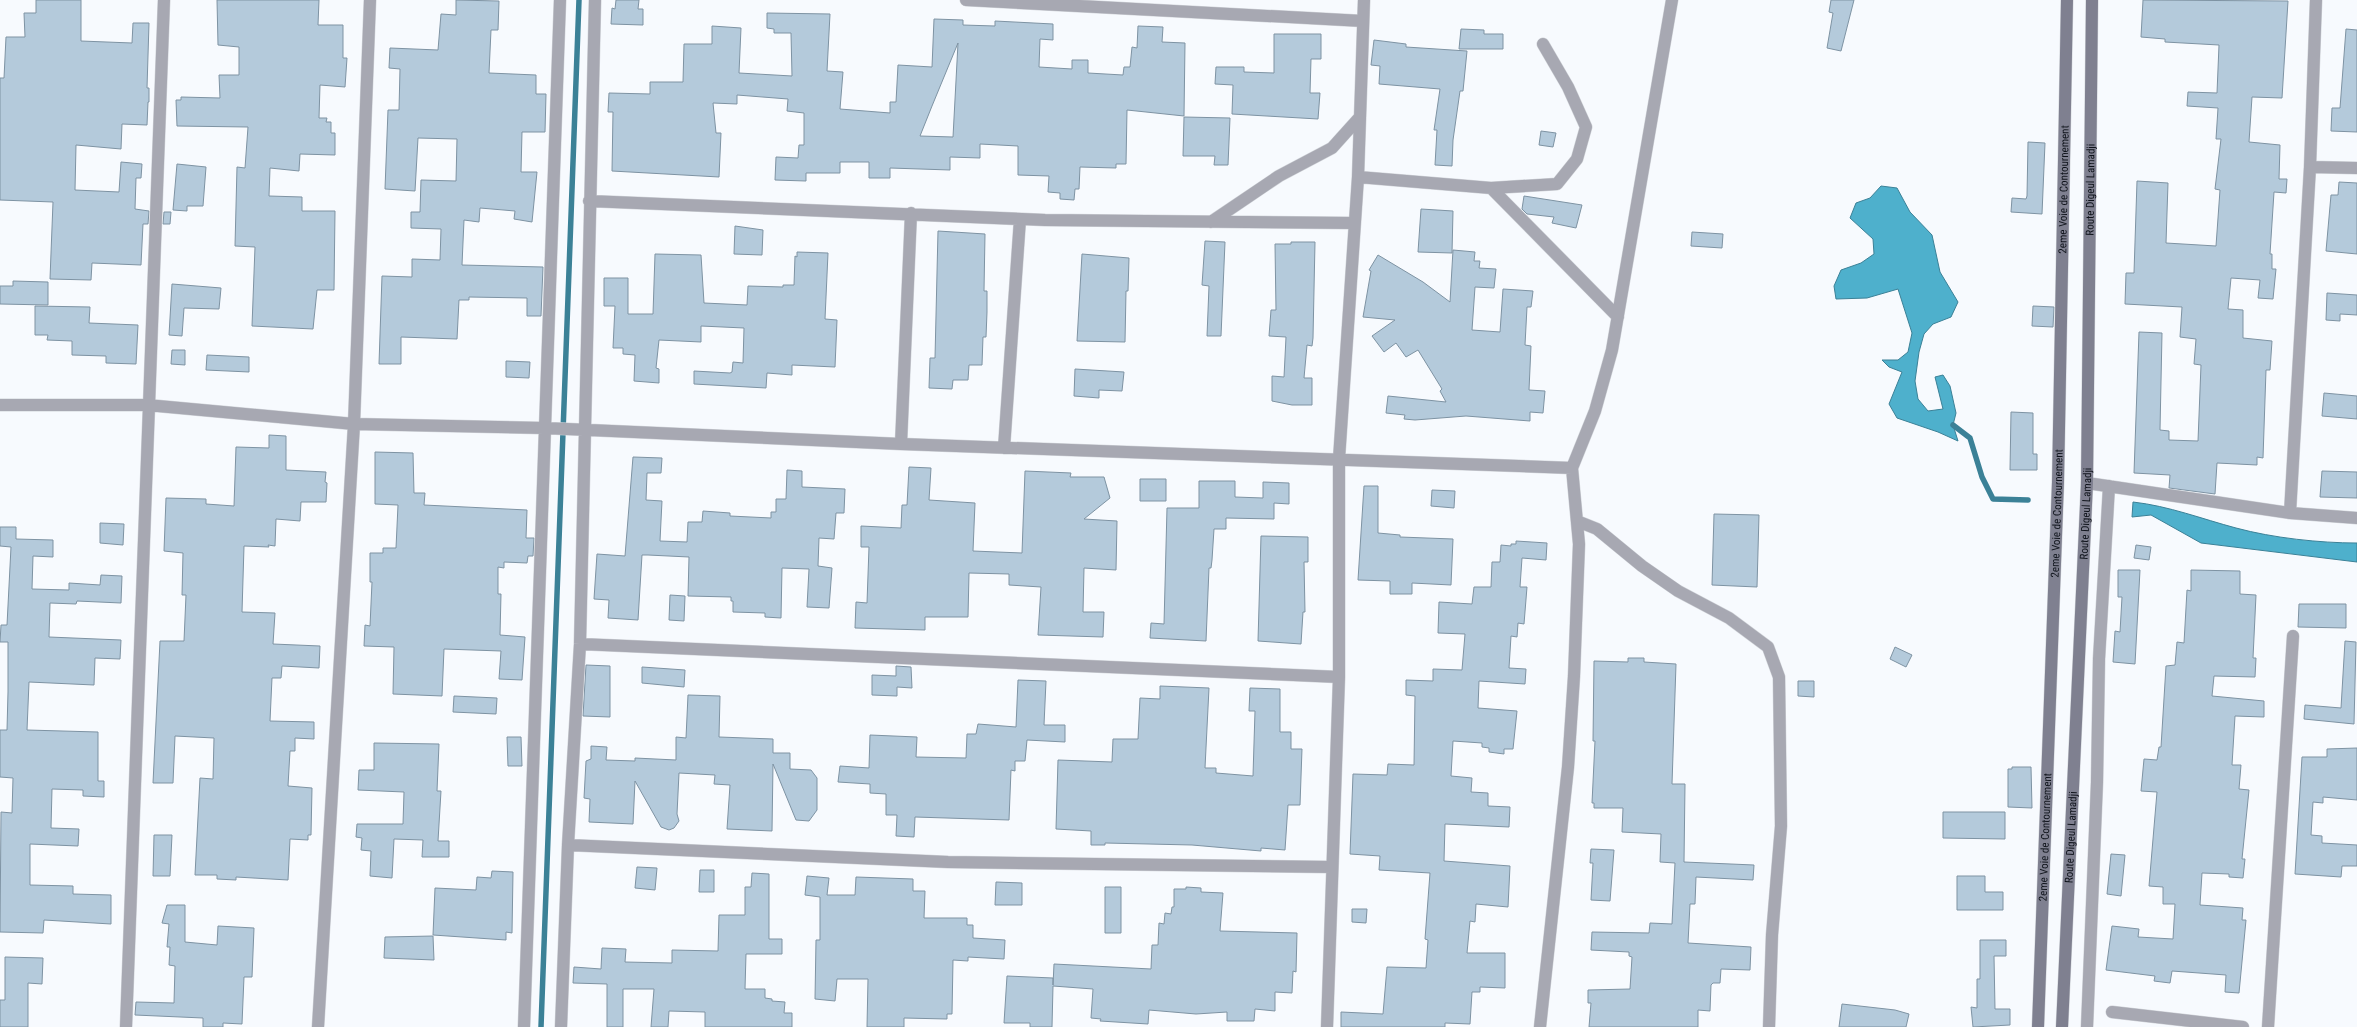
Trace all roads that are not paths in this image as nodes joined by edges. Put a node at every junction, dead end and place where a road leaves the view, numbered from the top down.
1 (164, 0) edge
2 (370, 0) edge
3 (560, 0) edge
4 (595, 0) edge
5 (966, 0) edge
6 (1364, 0) edge
7 (1672, 0) edge
8 (2067, 0) edge
9 (2092, 0) edge
10 (2316, 0) edge
11 (1363, 21) junction
12 (1543, 44) dead end
13 (1359, 118) junction
14 (2310, 167) junction
15 (2357, 168) edge
16 (1358, 177) junction
17 (1491, 188) junction
18 (589, 201) junction
19 (911, 213) junction
20 (1020, 219) junction
21 (1211, 222) junction
22 (1354, 223) junction
23 (1618, 317) junction
24 (147, 404) junction
25 (0, 405) edge
26 (354, 424) junction
27 (548, 428) junction
28 (581, 430) junction
29 (901, 444) junction
30 (1004, 448) junction
31 (1338, 459) junction
32 (1572, 468) junction
33 (2087, 483) junction
34 (2109, 486) junction
35 (2290, 513) junction
36 (2357, 518) edge
37 (1577, 521) junction
38 (2293, 636) dead end
39 (580, 644) junction
40 (1339, 677) junction
41 (568, 845) junction
42 (1332, 867) junction
43 (2112, 1012) dead end
44 (126, 1027) edge
45 (318, 1027) edge
46 (524, 1027) edge
47 (561, 1027) edge
48 (1327, 1027) edge
49 (1540, 1027) edge
50 (1769, 1027) edge
51 (2038, 1027) edge
52 (2062, 1027) edge
53 (2087, 1027) edge
54 (2243, 1027) edge
55 (2268, 1027) edge

1 - 24 street
2 - 26 street
3 - 27 street
4 - 18 street
5 - 11 street
6 - 11 street
7 - 23 street
8 - 51 main road, 2eme Voie de Contournement
9 - 33 main road, Route Digeul Lamadji
10 - 14 street
11 - 13 street
12 - 17 street
13 - 16 street
13 - 21 street
14 - 15 street
14 - 35 street
16 - 17 street
16 - 22 street
17 - 23 street
18 - 19 street
18 - 28 street
19 - 20 street
19 - 29 street
20 - 21 street
20 - 30 street
21 - 22 street
22 - 31 street
23 - 32 street
24 - 25 street
24 - 26 street
24 - 44 street
26 - 27 street
26 - 45 street
27 - 28 street
27 - 46 street
28 - 29 street
28 - 39 street
29 - 30 street
30 - 31 street
31 - 32 street
31 - 40 street
32 - 37 street
33 - 34 street
33 - 52 main road, Route Digeul Lamadji
34 - 35 street
34 - 53 street
35 - 36 street
37 - 49 street
37 - 50 street
38 - 55 street
39 - 40 street
39 - 41 street
40 - 42 street
41 - 42 street
41 - 47 street
42 - 48 street
43 - 54 street

